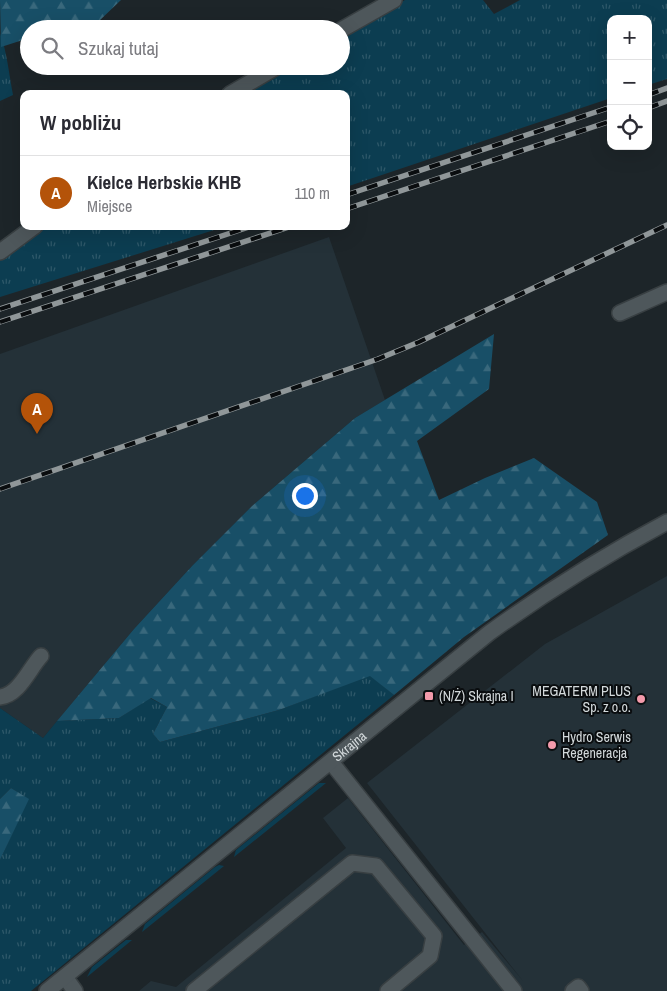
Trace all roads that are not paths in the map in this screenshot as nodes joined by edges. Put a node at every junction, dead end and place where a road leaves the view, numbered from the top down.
1 (394, 0) edge
2 (350, 25) edge
3 (263, 75) edge
4 (237, 90) edge
5 (30, 230) edge
6 (0, 252) edge
7 (667, 292) edge
8 (620, 314) dead end
9 (667, 522) edge
10 (42, 656) dead end
11 (0, 697) edge
12 (331, 762) junction
13 (65, 977) junction
14 (47, 991) edge
15 (75, 991) edge
16 (194, 991) edge
17 (388, 991) edge
18 (514, 991) edge
19 (573, 991) edge
20 (581, 991) edge

1 - 2 street
3 - 4 street
5 - 6 street
7 - 8 street
9 - 12 street, Skrajna
10 - 11 street
12 - 13 street, Skrajna
12 - 18 street
13 - 14 street, Skrajna
13 - 15 street
16 - 17 street
19 - 20 street

